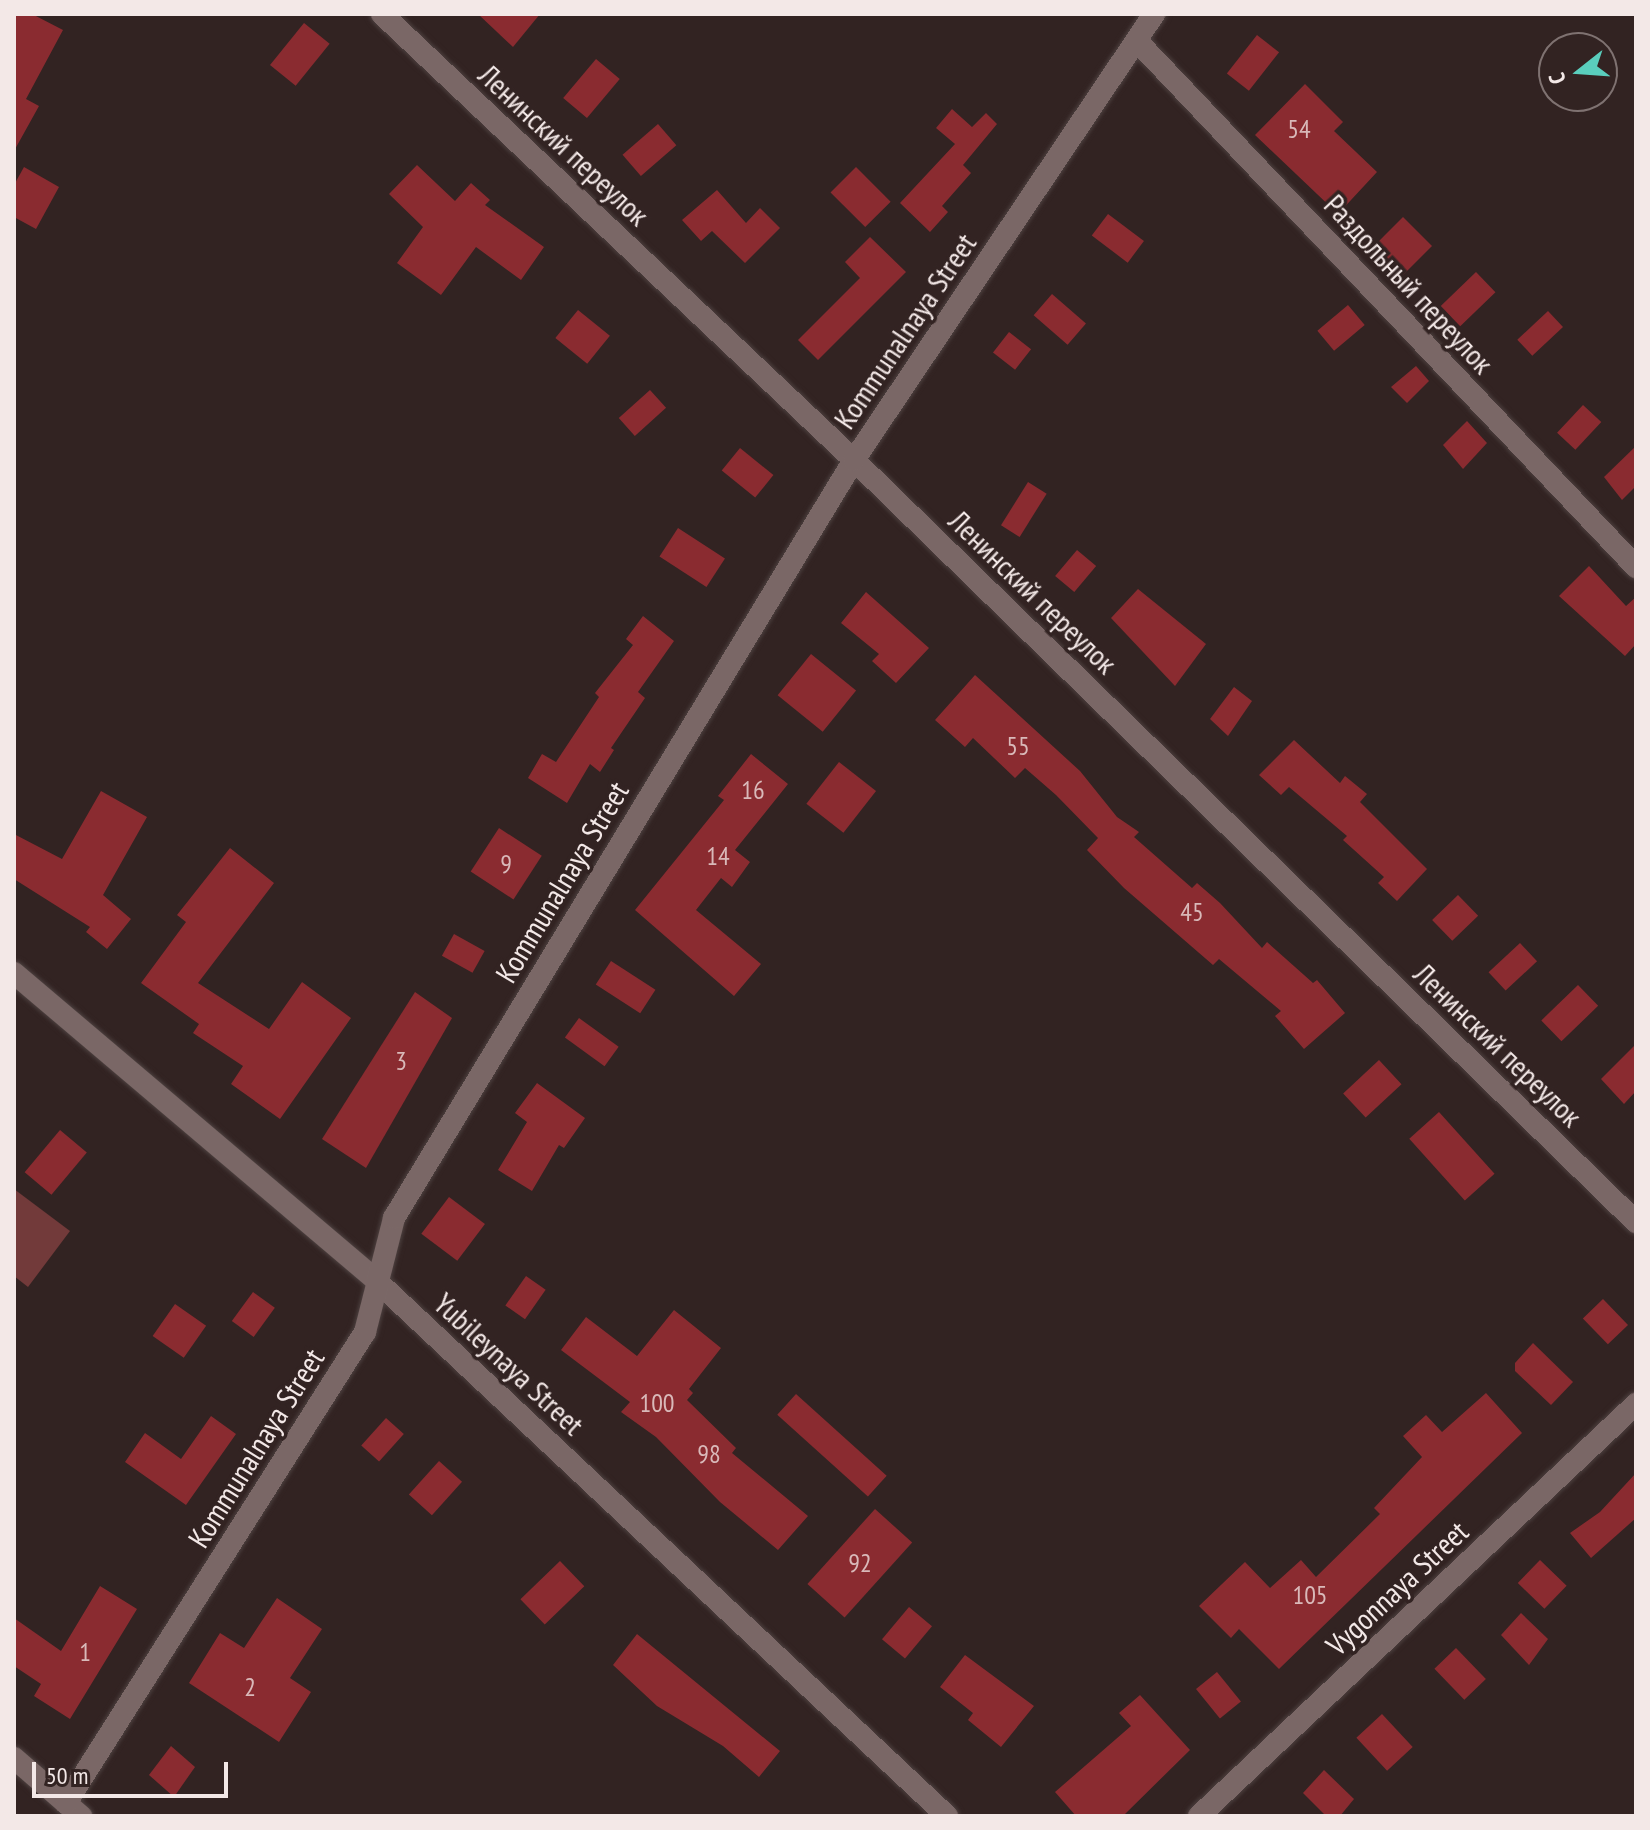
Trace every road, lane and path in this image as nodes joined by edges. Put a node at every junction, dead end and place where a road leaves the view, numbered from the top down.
1 (382, 14) edge
2 (1154, 14) edge
3 (1138, 42) junction
4 (854, 460) junction
5 (1636, 567) edge
6 (14, 973) edge
7 (1636, 1222) edge
8 (379, 1283) junction
9 (1636, 1404) edge
10 (14, 1758) edge
11 (74, 1809) edge
12 (947, 1816) edge
13 (1199, 1816) edge

1 - 4 street, Ленинский переулок
2 - 3 street, Kommunalnaya Street
3 - 4 street, Kommunalnaya Street
3 - 5 street, Раздольный переулок
4 - 7 street, Ленинский переулок
4 - 8 street, Kommunalnaya Street
6 - 8 street, Yubileynaya Street
8 - 11 street, Kommunalnaya Street
8 - 12 street, Yubileynaya Street
9 - 13 street, Vygonnaya Street
10 - 11 street

